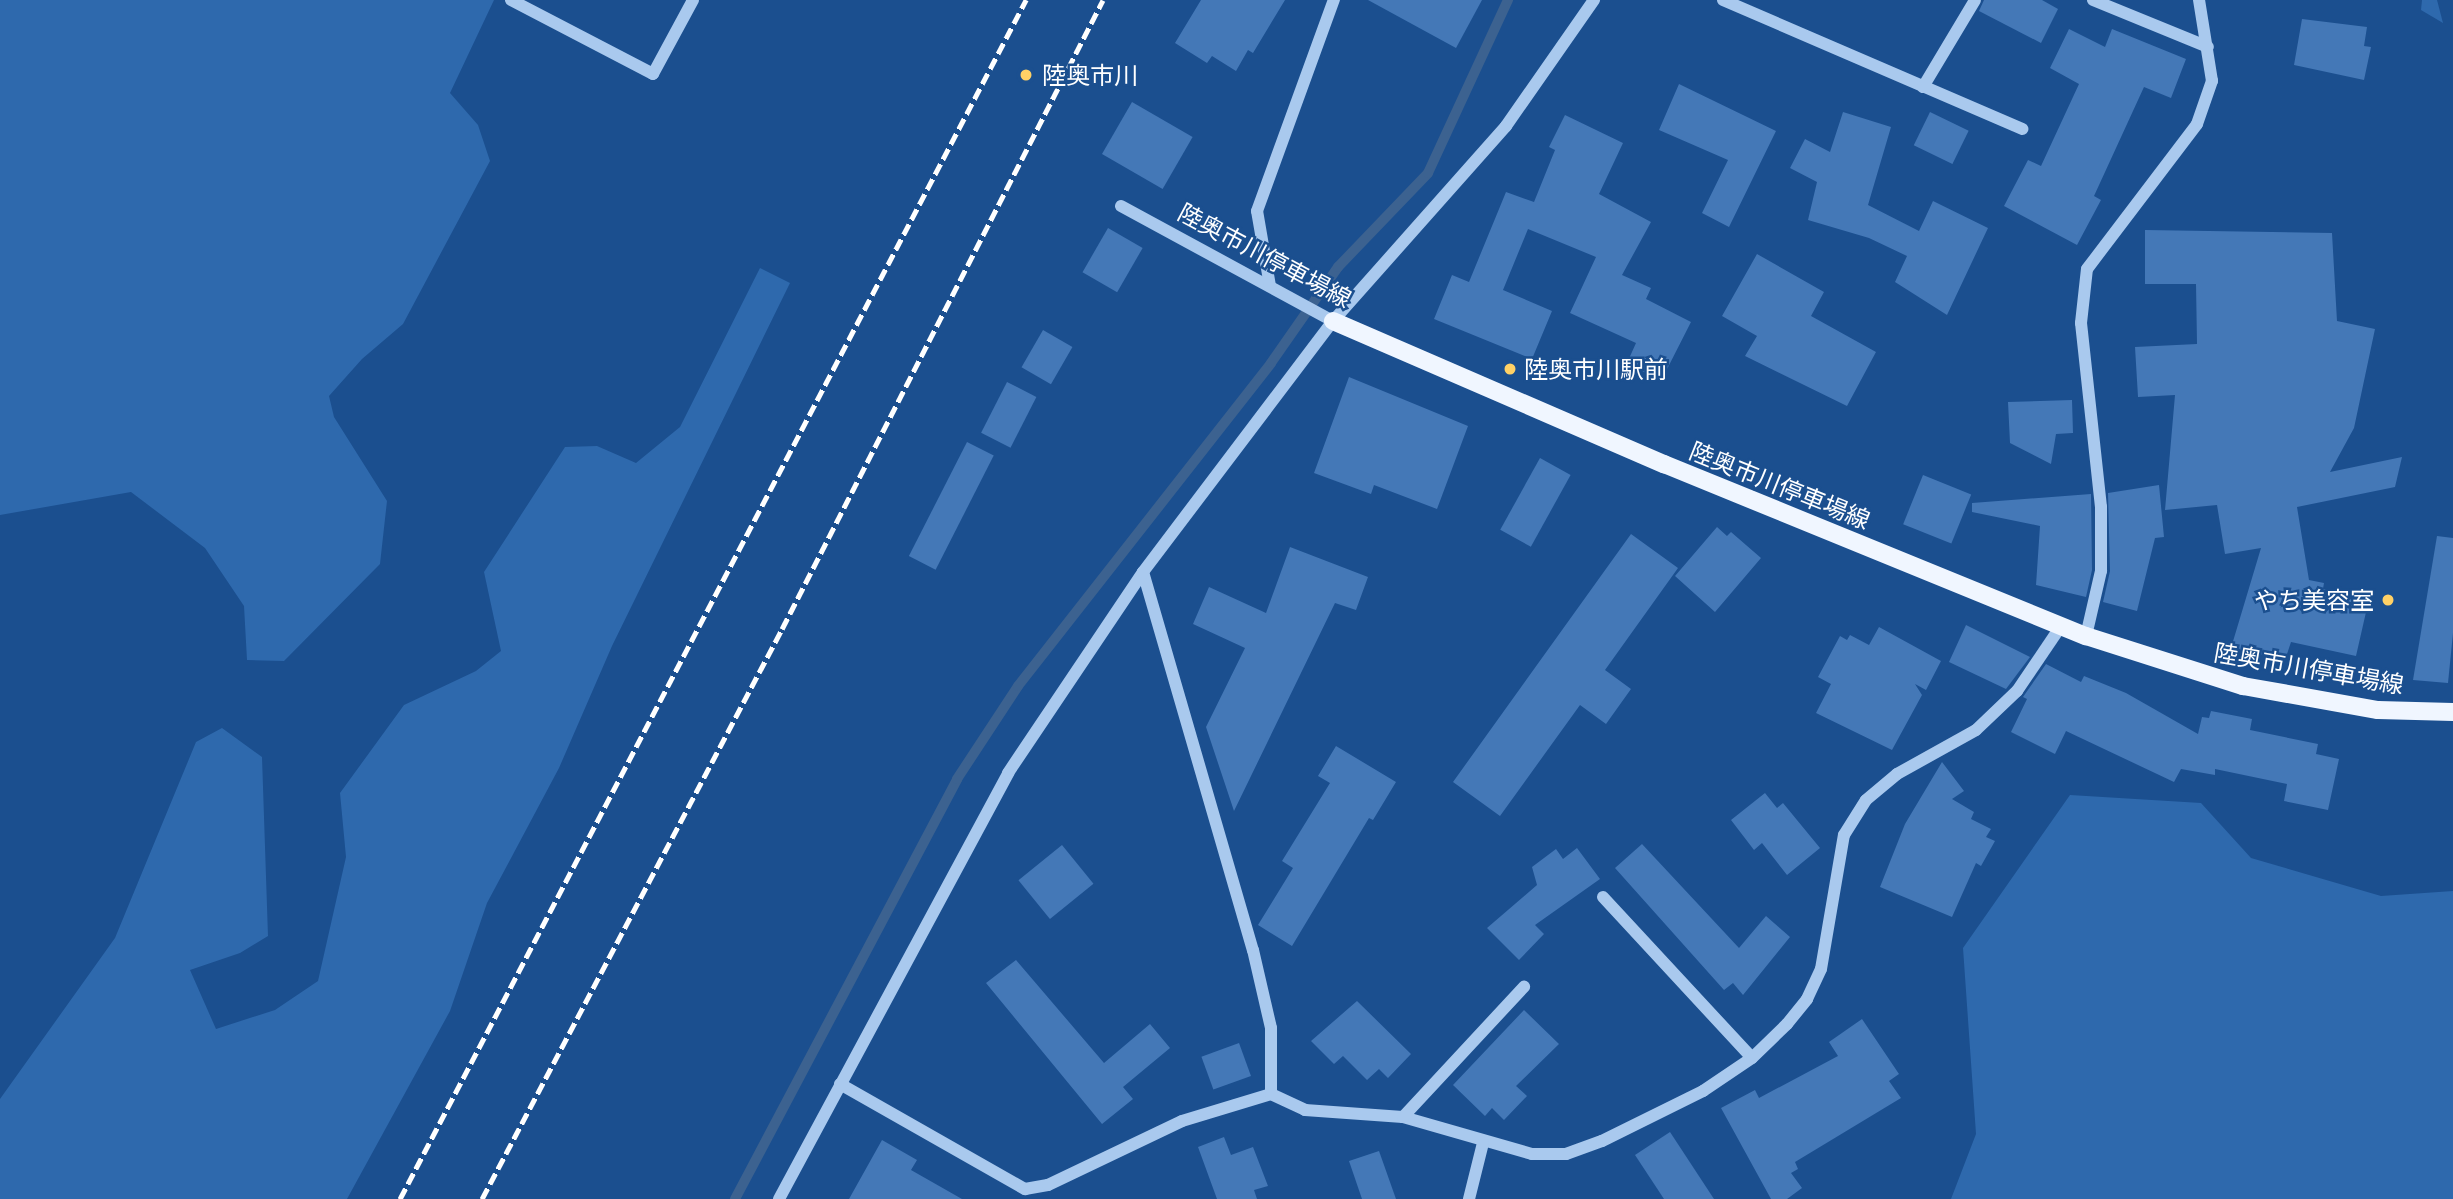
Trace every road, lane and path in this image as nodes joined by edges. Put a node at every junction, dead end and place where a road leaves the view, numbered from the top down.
1 (511, 0) edge
2 (693, 0) edge
3 (1334, 0) edge
4 (1594, 0) edge
5 (1723, 0) edge
6 (1975, 0) edge
7 (2093, 0) edge
8 (2199, 0) edge
9 (2208, 47) junction
10 (1923, 87) junction
11 (2022, 129) dead end
12 (1121, 206) dead end
13 (1270, 286) junction
14 (1334, 321) junction
15 (1143, 572) junction
16 (2061, 626) junction
17 (2086, 636) junction
18 (2453, 712) edge
19 (1603, 897) dead end
20 (1524, 987) dead end
21 (1752, 1058) junction
22 (840, 1084) junction
23 (1271, 1094) junction
24 (1403, 1117) junction
25 (1483, 1143) junction
26 (779, 1199) edge
27 (1469, 1199) edge

1 - 2 street
3 - 13 street
4 - 14 street
5 - 10 street
6 - 10 street
7 - 9 street
8 - 9 street
9 - 17 street
10 - 11 street
12 - 13 street, 陸奥市川停車場線
13 - 14 street, 陸奥市川停車場線
14 - 15 street
14 - 16 main road, 陸奥市川停車場線
15 - 22 street
15 - 23 street
16 - 17 main road, 陸奥市川停車場線
16 - 21 street
17 - 18 main road, 陸奥市川停車場線
19 - 21 street
20 - 24 street
21 - 25 street
22 - 23 street
22 - 26 street
23 - 24 street
24 - 25 street
25 - 27 street

